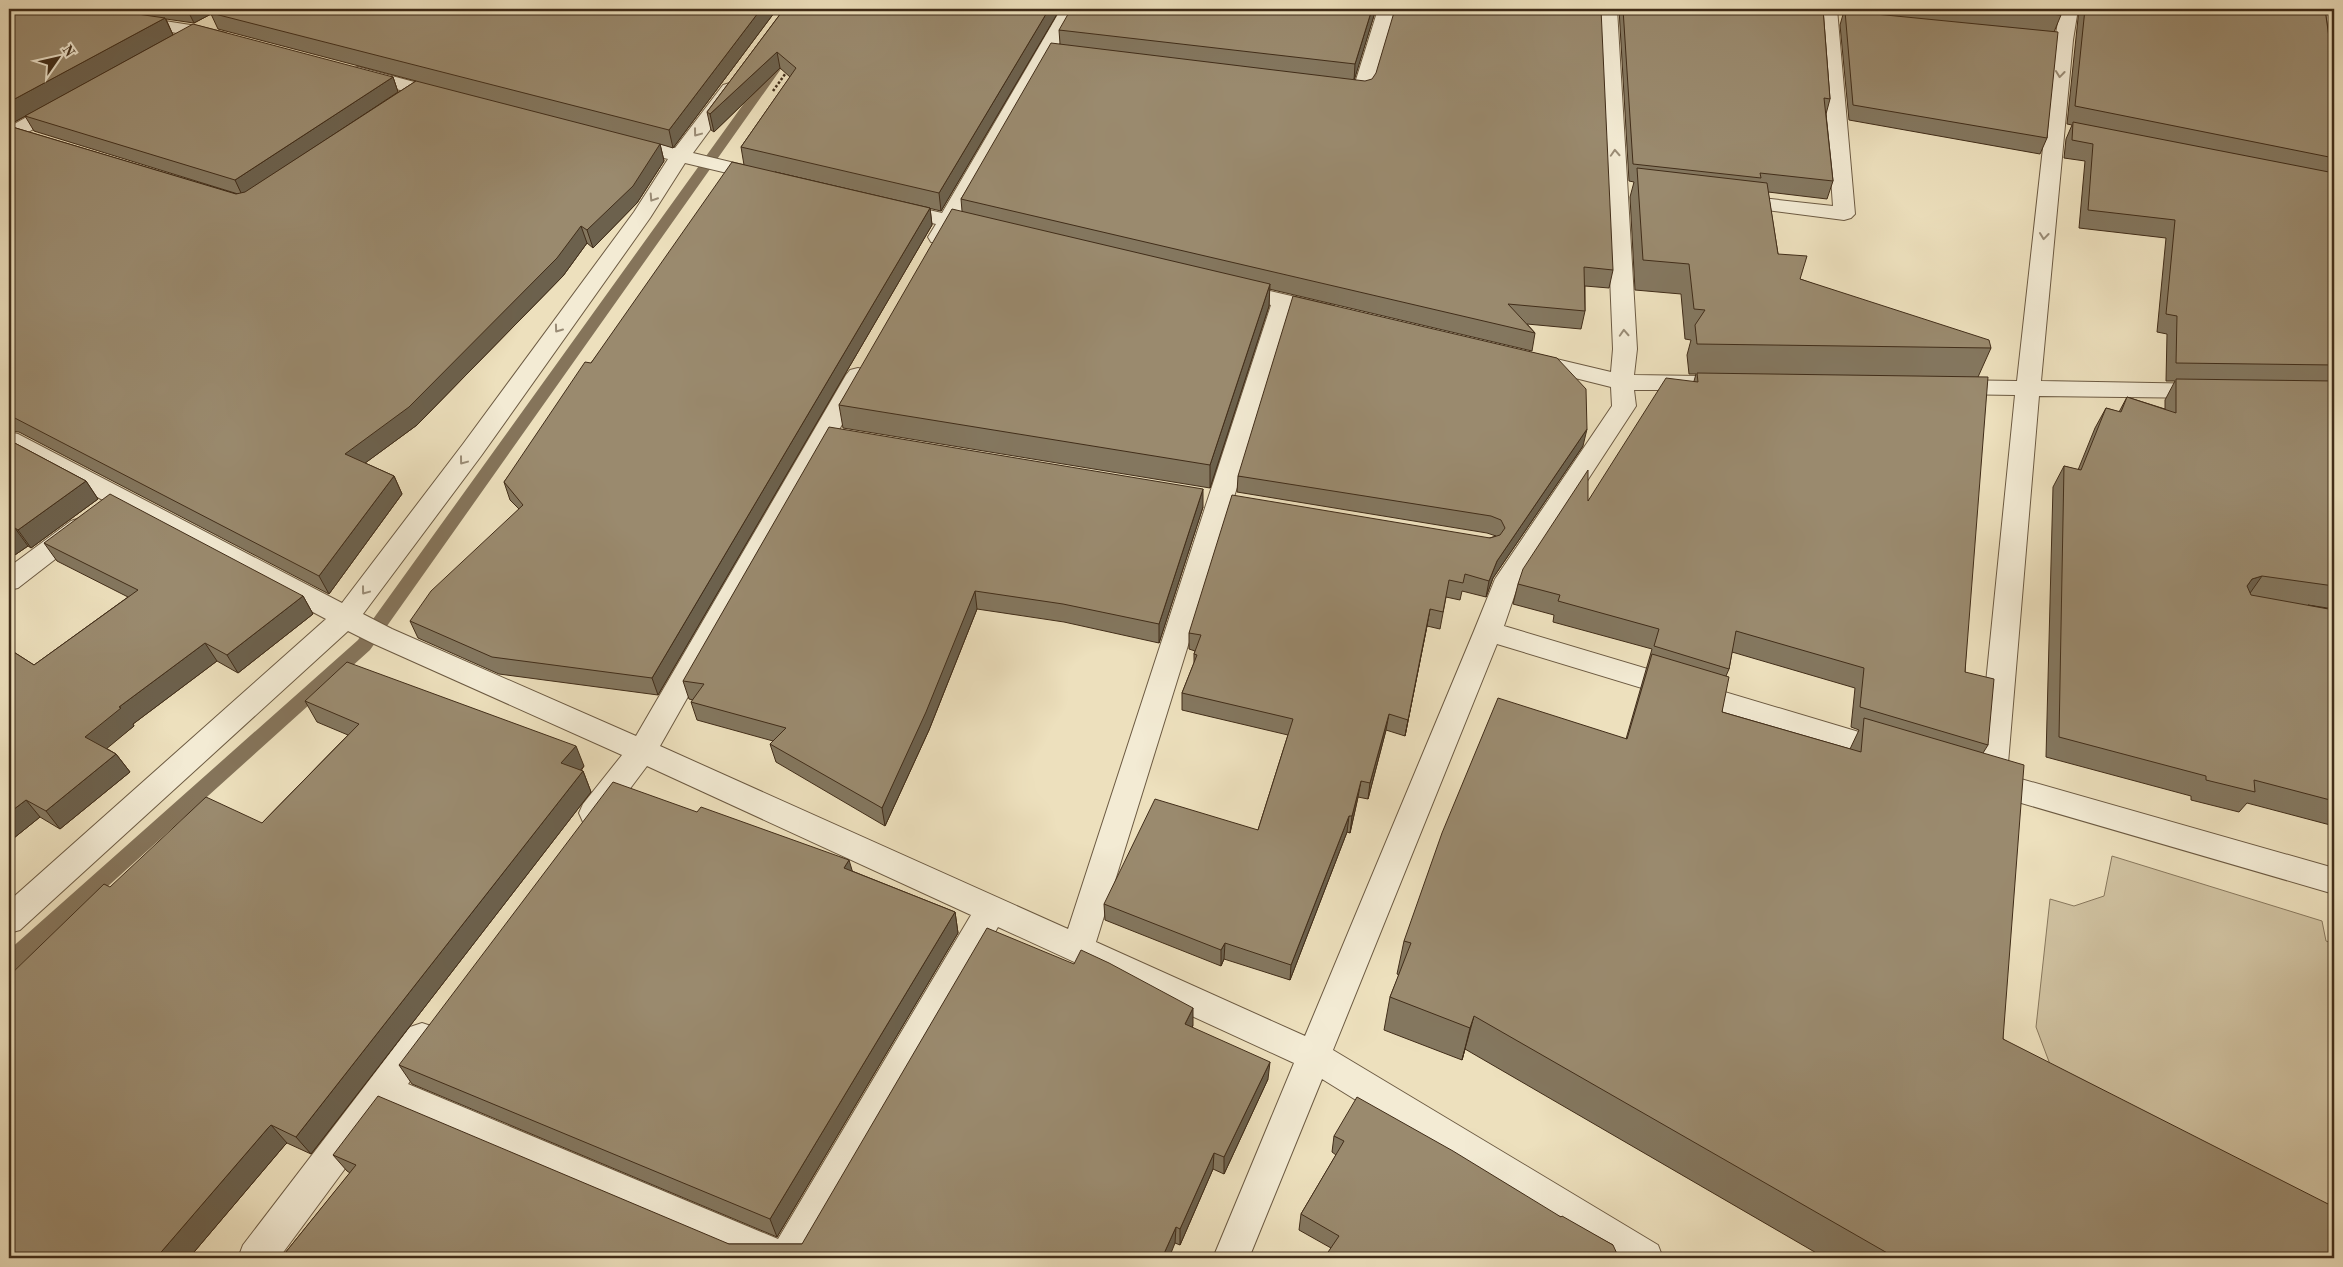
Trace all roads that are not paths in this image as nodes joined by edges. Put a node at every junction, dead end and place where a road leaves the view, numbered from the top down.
1 (1070, 9) edge
2 (1387, 9) edge
3 (1608, 9) edge
4 (2069, 9) edge
5 (2325, 9) edge
6 (1829, 15) edge
7 (221, 18) edge
8 (118, 19) edge
9 (197, 32) junction
10 (236, 42) edge
11 (172, 45) edge
12 (342, 69) edge
13 (740, 76) edge
14 (2334, 76) edge
15 (1315, 84) edge
16 (419, 89) junction
17 (79, 96) edge
18 (466, 101) edge
19 (394, 106) edge
20 (10, 134) edge
21 (607, 138) edge
22 (40, 142) edge
23 (679, 156) junction
24 (780, 180) edge
25 (1716, 199) edge
26 (873, 202) edge
27 (947, 221) junction
28 (999, 233) edge
29 (929, 254) edge
30 (1217, 285) edge
31 (1283, 301) junction
32 (1349, 317) edge
33 (1508, 355) edge
34 (869, 357) edge
35 (1622, 382) junction
36 (1717, 384) edge
37 (1930, 387) edge
38 (2028, 388) junction
39 (2226, 392) edge
40 (824, 434) junction
41 (853, 439) edge
42 (9, 440) edge
43 (119, 498) junction
44 (9, 581) edge
45 (350, 619) junction
46 (1488, 631) junction
47 (642, 751) junction
48 (1917, 760) edge
49 (578, 834) edge
50 (2334, 881) edge
51 (991, 910) junction
52 (9, 920) edge
53 (1078, 949) junction
54 (442, 1012) edge
55 (1314, 1056) junction
56 (382, 1090) junction
57 (256, 1258) edge
58 (780, 1258) edge
59 (788, 1258) edge
60 (1232, 1258) edge
61 (1645, 1258) edge

1 - 27 street
2 - 15 street
35 -> 3 street
4 -> 38 street
5 - 14 street
6 - 25 street
7 - 9 street
8 - 9 street
9 - 10 street
9 - 11 street
12 - 16 street
13 -> 23 street
16 - 18 street
16 - 19 street
17 - 20 street
20 - 22 street
21 - 23 street
23 - 24 street
23 -> 45 street
26 - 27 street
27 - 28 street
27 - 29 street
30 - 31 street
31 - 32 street
31 - 53 street
33 - 35 street
34 - 40 street
35 - 36 street
35 - 46 street
37 - 38 street
38 - 39 street
38 - 50 street
40 - 41 street
40 - 47 street
42 - 43 street
43 - 44 street
43 - 45 street
45 - 47 street
45 - 52 street
46 - 48 street
46 - 55 street
47 - 49 street
47 - 51 street
51 - 53 street
51 - 59 street
53 - 55 street
54 - 56 street
55 - 60 street
55 - 61 street
56 - 57 street
56 - 58 street

